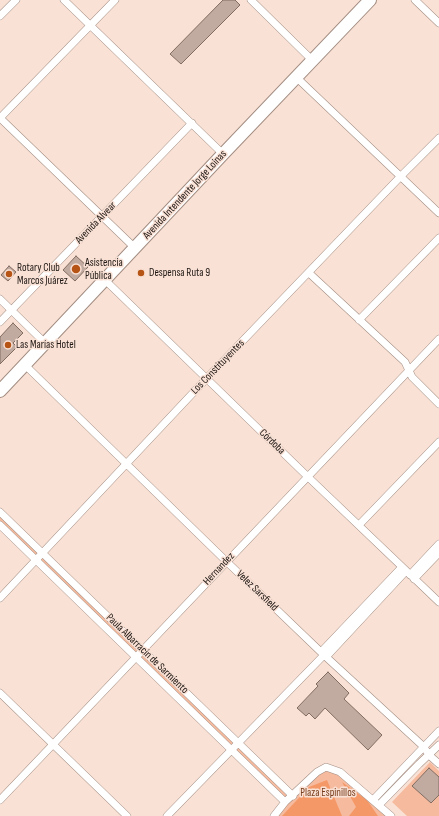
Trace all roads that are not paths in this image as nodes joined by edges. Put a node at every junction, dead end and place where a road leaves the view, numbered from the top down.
1 (16, 0) edge
2 (64, 0) edge
3 (115, 0) edge
4 (251, 0) edge
5 (370, 0) edge
6 (415, 0) edge
7 (0, 16) edge
8 (439, 23) edge
9 (91, 25) junction
10 (312, 60) junction
11 (296, 77) junction
12 (0, 118) edge
13 (192, 123) junction
14 (439, 138) edge
15 (223, 154) junction
16 (400, 176) junction
17 (439, 213) edge
18 (102, 216) junction
19 (439, 238) edge
20 (136, 248) junction
21 (309, 273) junction
22 (105, 280) junction
23 (0, 299) edge
24 (11, 310) junction
25 (359, 320) junction
26 (0, 322) edge
27 (439, 338) edge
28 (45, 342) junction
29 (25, 365) junction
30 (408, 370) junction
31 (207, 378) junction
32 (0, 391) edge
33 (439, 404) edge
34 (439, 442) edge
35 (128, 464) junction
36 (307, 476) junction
37 (0, 512) edge
38 (0, 525) edge
39 (358, 525) junction
40 (439, 544) edge
41 (439, 553) edge
42 (42, 554) junction
43 (36, 560) junction
44 (226, 561) junction
45 (408, 573) junction
46 (0, 598) edge
47 (439, 602) edge
48 (143, 650) junction
49 (324, 654) junction
50 (136, 657) junction
51 (0, 693) edge
52 (439, 731) edge
53 (238, 742) junction
54 (52, 744) junction
55 (439, 745) edge
56 (424, 747) junction
57 (232, 749) junction
58 (429, 755) junction
59 (439, 764) edge
60 (293, 796) junction
61 (0, 800) edge
62 (285, 802) junction
63 (376, 802) junction
64 (127, 816) edge
65 (168, 816) edge
66 (274, 816) edge
67 (391, 816) edge

1 - 7 street
2 - 9 street
3 - 9 street
4 - 10 street
5 - 10 main road, Avenida Intendente Jorge Loinas
6 - 8 street
9 - 12 street
9 - 13 street
10 - 11 main road, Avenida Intendente Jorge Loinas
11 - 15 main road, Avenida Intendente Jorge Loinas
11 - 16 street
12 - 18 street
13 - 15 street
13 - 18 street, Avenida Alvear
14 - 16 street, Los Constituyentes
15 - 20 main road, Avenida Intendente Jorge Loinas
16 - 17 street
16 - 21 street, Los Constituyentes
18 - 20 street
18 - 24 street, Avenida Alvear
19 - 25 street
20 - 22 main road, Avenida Intendente Jorge Loinas
21 - 25 street
21 - 31 street, Los Constituyentes
22 - 28 main road, Avenida Intendente Jorge Loinas
22 - 31 street, Córdoba
23 - 24 street
24 - 26 street, Avenida Alvear
24 - 28 street
25 - 30 street
27 - 30 street, Hernandez
28 - 29 main road, Avenida Intendente Jorge Loinas
29 - 32 main road, Avenida Intendente Jorge Loinas
29 - 35 street, Velez Sarsfield
30 - 33 street
30 - 36 street, Hernandez
31 - 35 street, Los Constituyentes
31 - 36 street, Córdoba
34 - 39 street
35 - 42 street, Los Constituyentes
35 - 44 street, Velez Sarsfield
36 - 39 street, Córdoba
36 - 44 street, Hernandez
37 - 42 street, Paula Albarracín de Sarmiento
38 - 43 street, Paula Albarracín de Sarmiento
39 - 45 street, Córdoba
40 - 45 street
41 - 45 street
42 - 43 street, Los Constituyentes
42 - 48 street, Paula Albarracín de Sarmiento
43 - 46 street, Los Constituyentes
43 - 50 street, Paula Albarracín de Sarmiento
44 - 48 street, Hernandez
44 - 49 street, Velez Sarsfield
45 - 47 street, Córdoba
45 - 49 street
48 - 50 street, Hernandez
48 - 53 street, Paula Albarracín de Sarmiento
49 - 53 street
49 - 56 street, Velez Sarsfield
50 - 54 street, Hernandez
50 - 57 street, Paula Albarracín de Sarmiento
51 - 54 street
52 - 56 street
53 - 57 street
53 - 60 street, Paula Albarracín de Sarmiento
54 - 61 street, Hernandez
54 - 64 street
55 - 58 street
56 - 58 street, Velez Sarsfield
56 - 63 street
57 - 62 street, Paula Albarracín de Sarmiento
57 - 65 street
58 - 59 street, Velez Sarsfield
58 - 63 street
60 - 62 street
60 - 63 street
62 - 66 street
63 - 67 street

